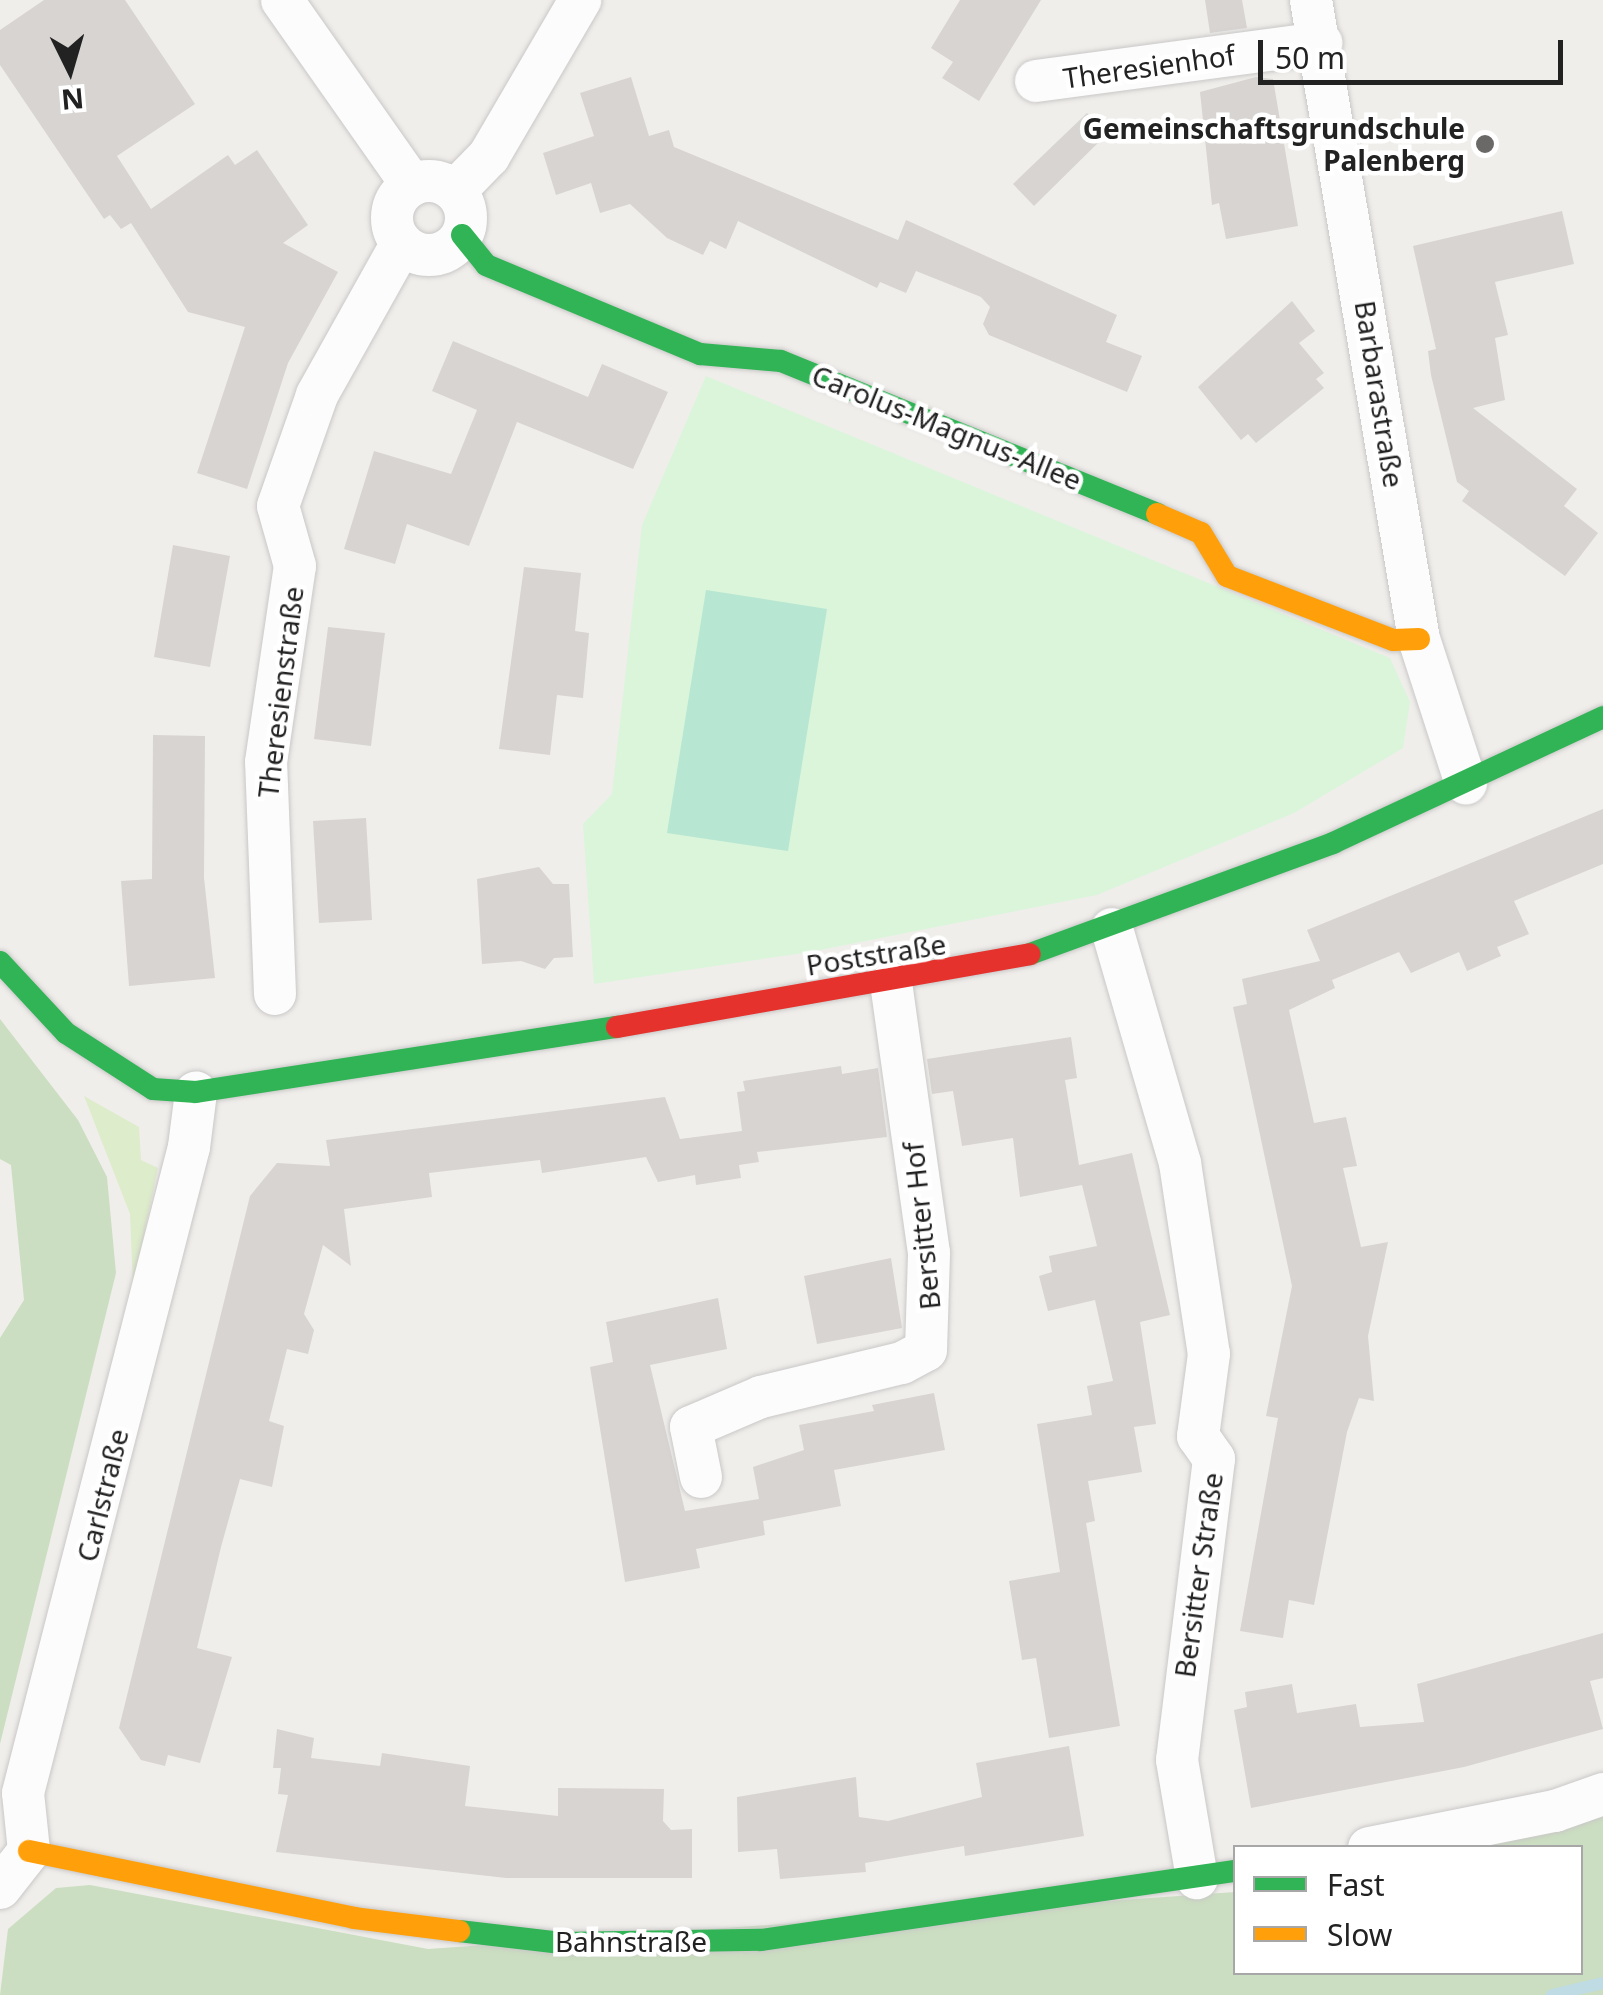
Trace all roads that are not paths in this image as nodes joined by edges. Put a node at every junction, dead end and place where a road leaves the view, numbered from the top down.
1 (282, 0) edge
2 (580, 0) edge
3 (1312, 0) edge
4 (1321, 42) junction
5 (1036, 81) dead end
6 (412, 186) junction
7 (455, 190) junction
8 (462, 235) junction
9 (402, 243) junction
10 (1419, 639) junction
11 (1603, 717) edge
12 (1466, 784) junction
13 (1112, 929) junction
14 (0, 962) edge
15 (891, 984) junction
16 (275, 994) dead end
17 (196, 1092) junction
18 (701, 1477) dead end
19 (1603, 1794) edge
20 (1382, 1845) edge
21 (30, 1851) junction
22 (1216, 1875) edge
23 (0, 1888) edge

1 - 6 street
2 - 7 street
3 - 4 street, Barbarastraße
4 - 5 street, Theresienhof
4 - 10 street, Barbarastraße
6 - 7 street
6 - 9 street
7 - 8 street
8 - 9 street
8 - 10 street, Carolus-Magnus-Allee
9 - 16 street, Theresienstraße
10 - 12 street, Barbarastraße
11 - 12 street, Poststraße
12 - 13 street, Poststraße
13 - 15 street, Poststraße
13 - 22 street, Bersitter Straße
14 - 17 street, Poststraße
15 - 17 street, Poststraße
15 - 18 street, Bersitter Hof
17 - 21 street, Carlstraße
19 - 20 street
21 - 22 street, Bahnstraße
21 - 23 street

